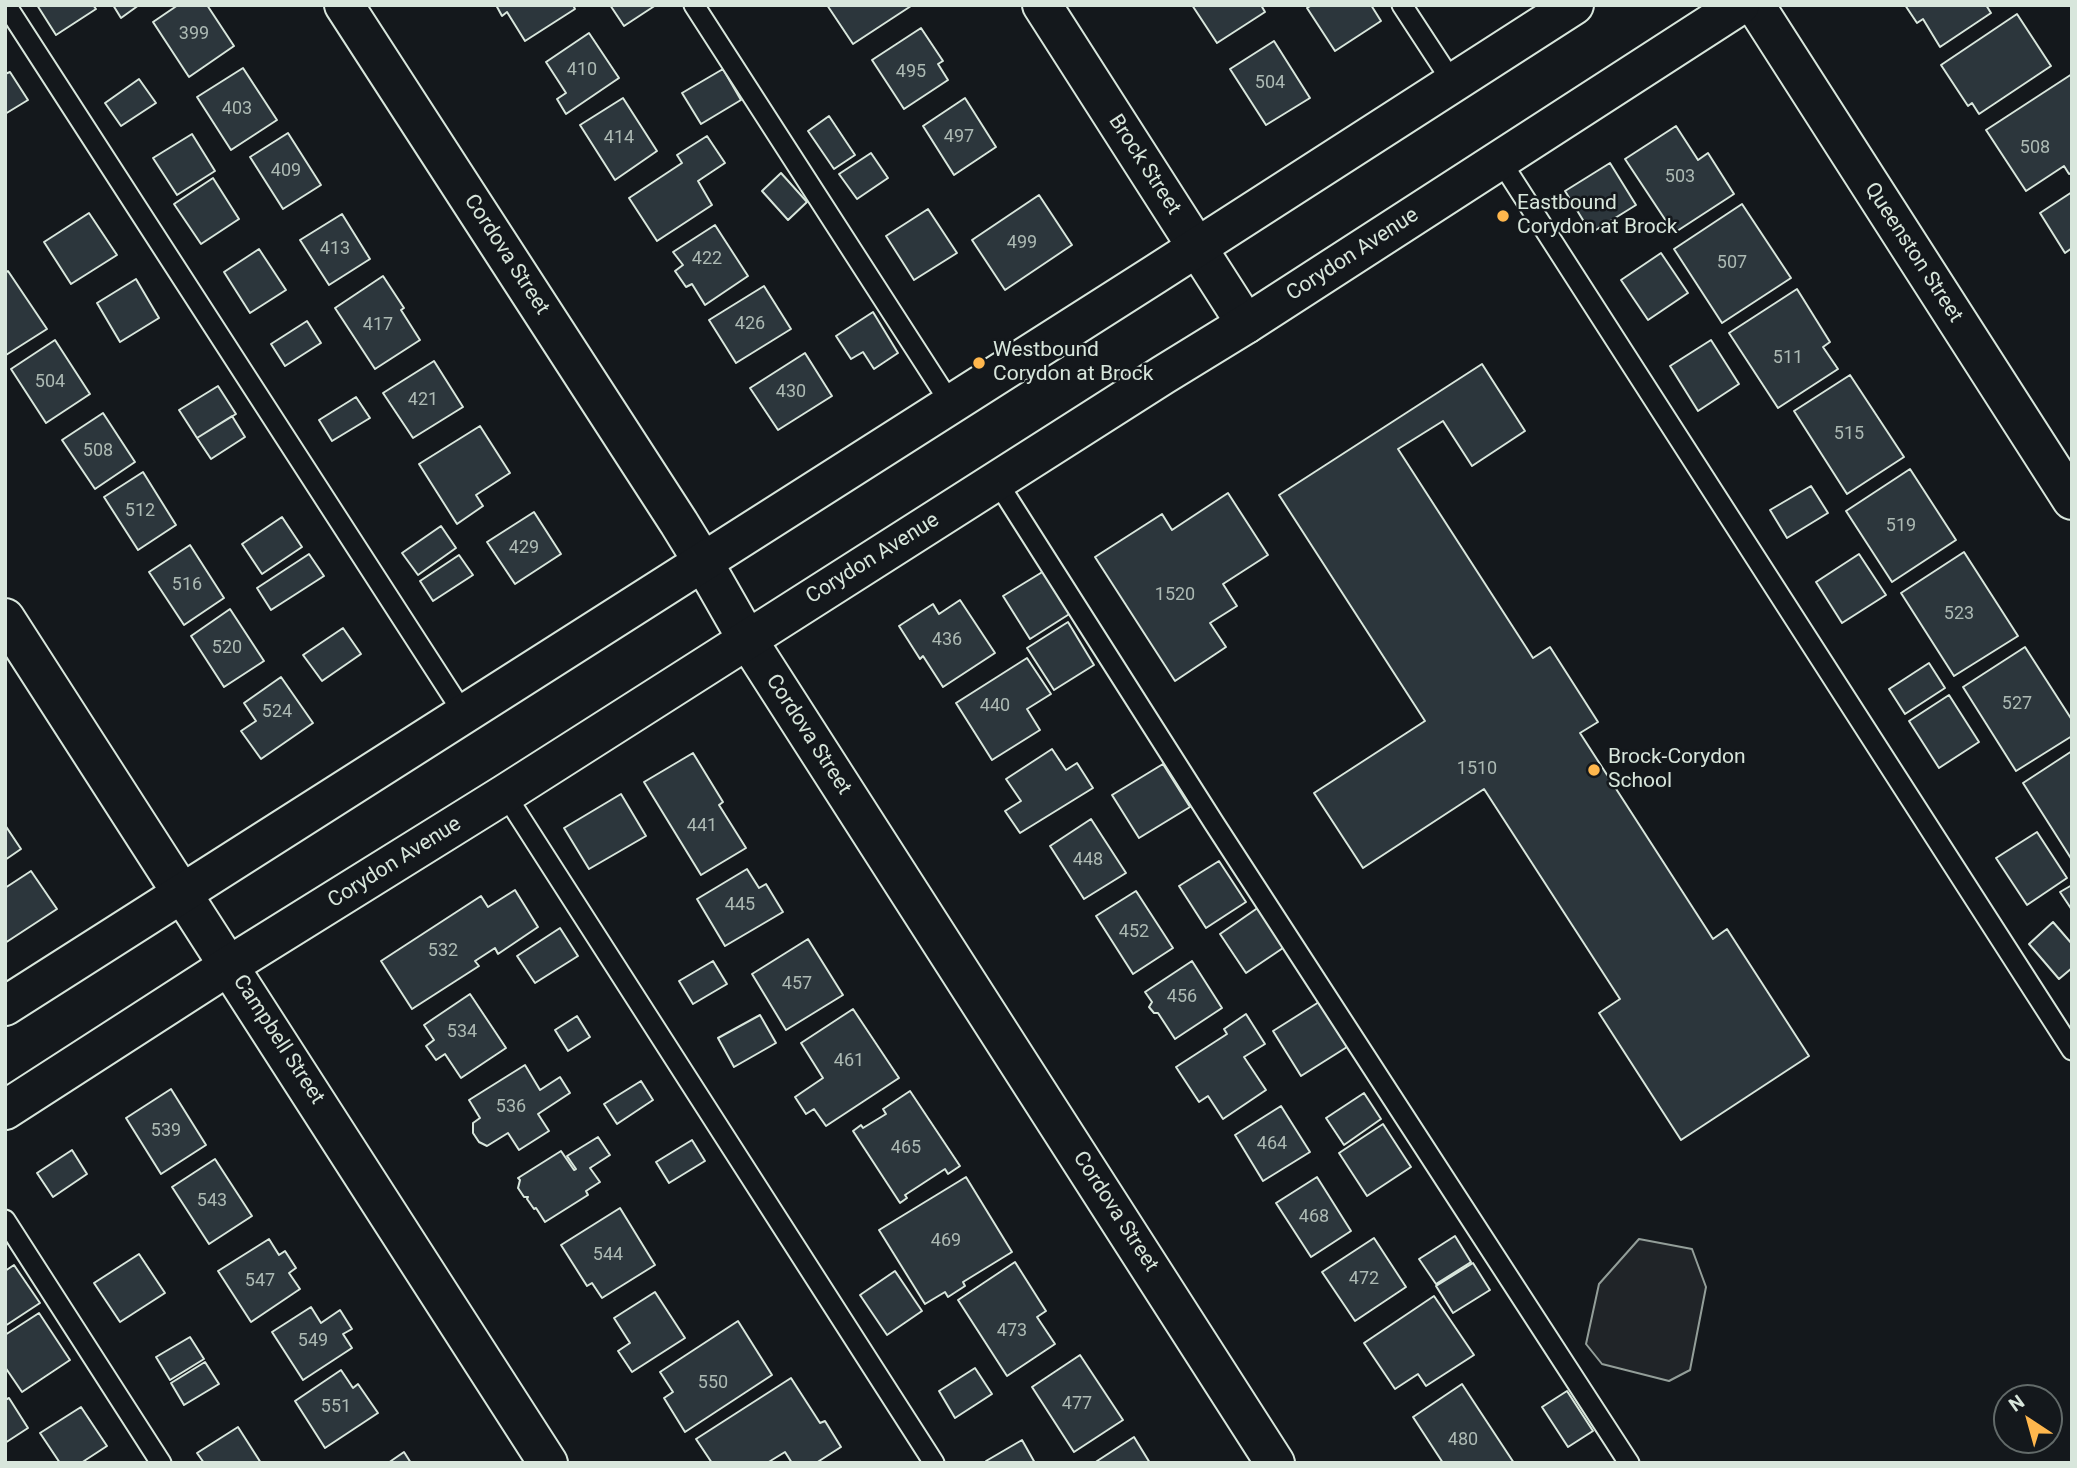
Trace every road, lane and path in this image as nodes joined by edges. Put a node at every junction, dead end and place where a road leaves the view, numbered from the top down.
1 (6, 5) edge
2 (344, 5) edge
3 (695, 5) edge
4 (1042, 5) edge
5 (1402, 5) edge
6 (1574, 5) edge
7 (1740, 5) edge
8 (1755, 5) edge
9 (1453, 83) junction
10 (1500, 159) junction
11 (1197, 248) junction
12 (1246, 324) junction
13 (951, 404) junction
14 (996, 480) junction
15 (2072, 500) edge
16 (703, 562) junction
17 (5, 618) edge
18 (747, 639) junction
19 (464, 714) junction
20 (505, 794) junction
21 (183, 894) junction
22 (230, 965) junction
23 (5, 1006) edge
24 (2072, 1051) edge
25 (5, 1110) edge
26 (5, 1220) edge
27 (161, 1463) edge
28 (548, 1463) edge
29 (934, 1463) edge
30 (1275, 1463) edge
31 (1629, 1463) edge

1 - 19 lane
2 - 16 main road, Cordova Street
3 - 13 lane
4 - 11 main road, Brock Street
5 - 9 lane
6 - 9 main road
7 - 10 main road, Corydon Avenue
8 - 15 main road, Queenston Street
9 - 11 main road
10 - 12 main road, Corydon Avenue
10 - 24 lane
11 - 12 main road, Brock Street
11 - 13 main road
12 - 14 main road, Corydon Avenue
13 - 16 main road
14 - 18 main road, Corydon Avenue
14 - 31 lane
16 - 18 main road, Cordova Street
16 - 19 main road
17 - 21 main road, Campbell Street
18 - 20 main road, Corydon Avenue
18 - 30 main road, Cordova Street
19 - 21 main road
20 - 22 main road, Corydon Avenue
20 - 29 lane
21 - 22 main road, Campbell Street
21 - 23 main road
22 - 25 main road, Corydon Avenue
22 - 28 main road, Campbell Street
26 - 27 lane

